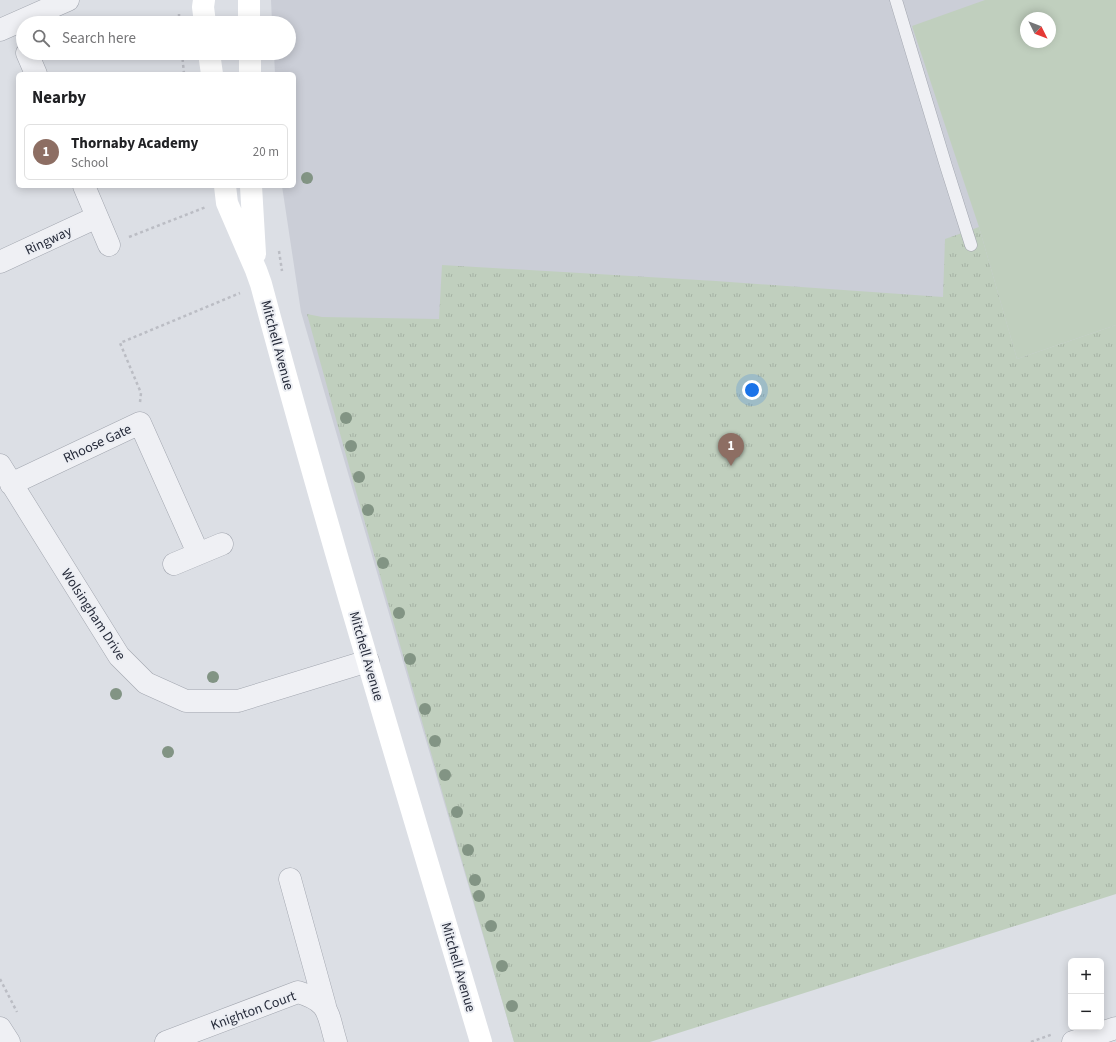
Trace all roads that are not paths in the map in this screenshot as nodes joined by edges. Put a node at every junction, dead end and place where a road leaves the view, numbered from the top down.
1 (68, 0) edge
2 (204, 0) edge
3 (249, 0) edge
4 (896, 0) edge
5 (32, 16) edge
6 (204, 16) edge
7 (249, 16) edge
8 (7, 27) edge
9 (16, 36) edge
10 (30, 60) edge
11 (210, 60) edge
12 (250, 60) edge
13 (35, 72) edge
14 (212, 72) edge
15 (250, 72) edge
16 (85, 188) edge
17 (225, 188) edge
18 (251, 188) edge
19 (97, 217) junction
20 (109, 245) road end
21 (971, 245) dead end
22 (0, 262) edge
23 (259, 277) junction
24 (0, 465) edge
25 (11, 484) junction
26 (222, 544) dead end
27 (198, 553) junction
28 (174, 564) dead end
29 (368, 661) junction
30 (290, 879) dead end
31 (326, 1006) junction
32 (0, 1028) edge
33 (1116, 1028) edge
34 (9, 1042) edge
35 (166, 1042) edge
36 (336, 1042) edge
37 (481, 1042) edge
38 (1073, 1042) edge

1 - 5 street
2 - 6 street
3 - 7 street
4 - 21 lane
8 - 9 street
10 - 13 street
11 - 14 street
12 - 15 street
16 - 19 street
17 - 23 street, Mitchell Avenue
18 - 23 street, Mitchell Avenue
19 - 20 street
19 - 22 street, Ringway
23 - 29 street, Mitchell Avenue
24 - 25 street, Wolsingham Drive
25 - 27 street, Rhoose Gate
25 - 29 street, Wolsingham Drive
26 - 27 street
27 - 28 street
29 - 37 street, Mitchell Avenue
30 - 31 street
31 - 35 street, Knighton Court
31 - 36 street
32 - 34 street
33 - 38 street

